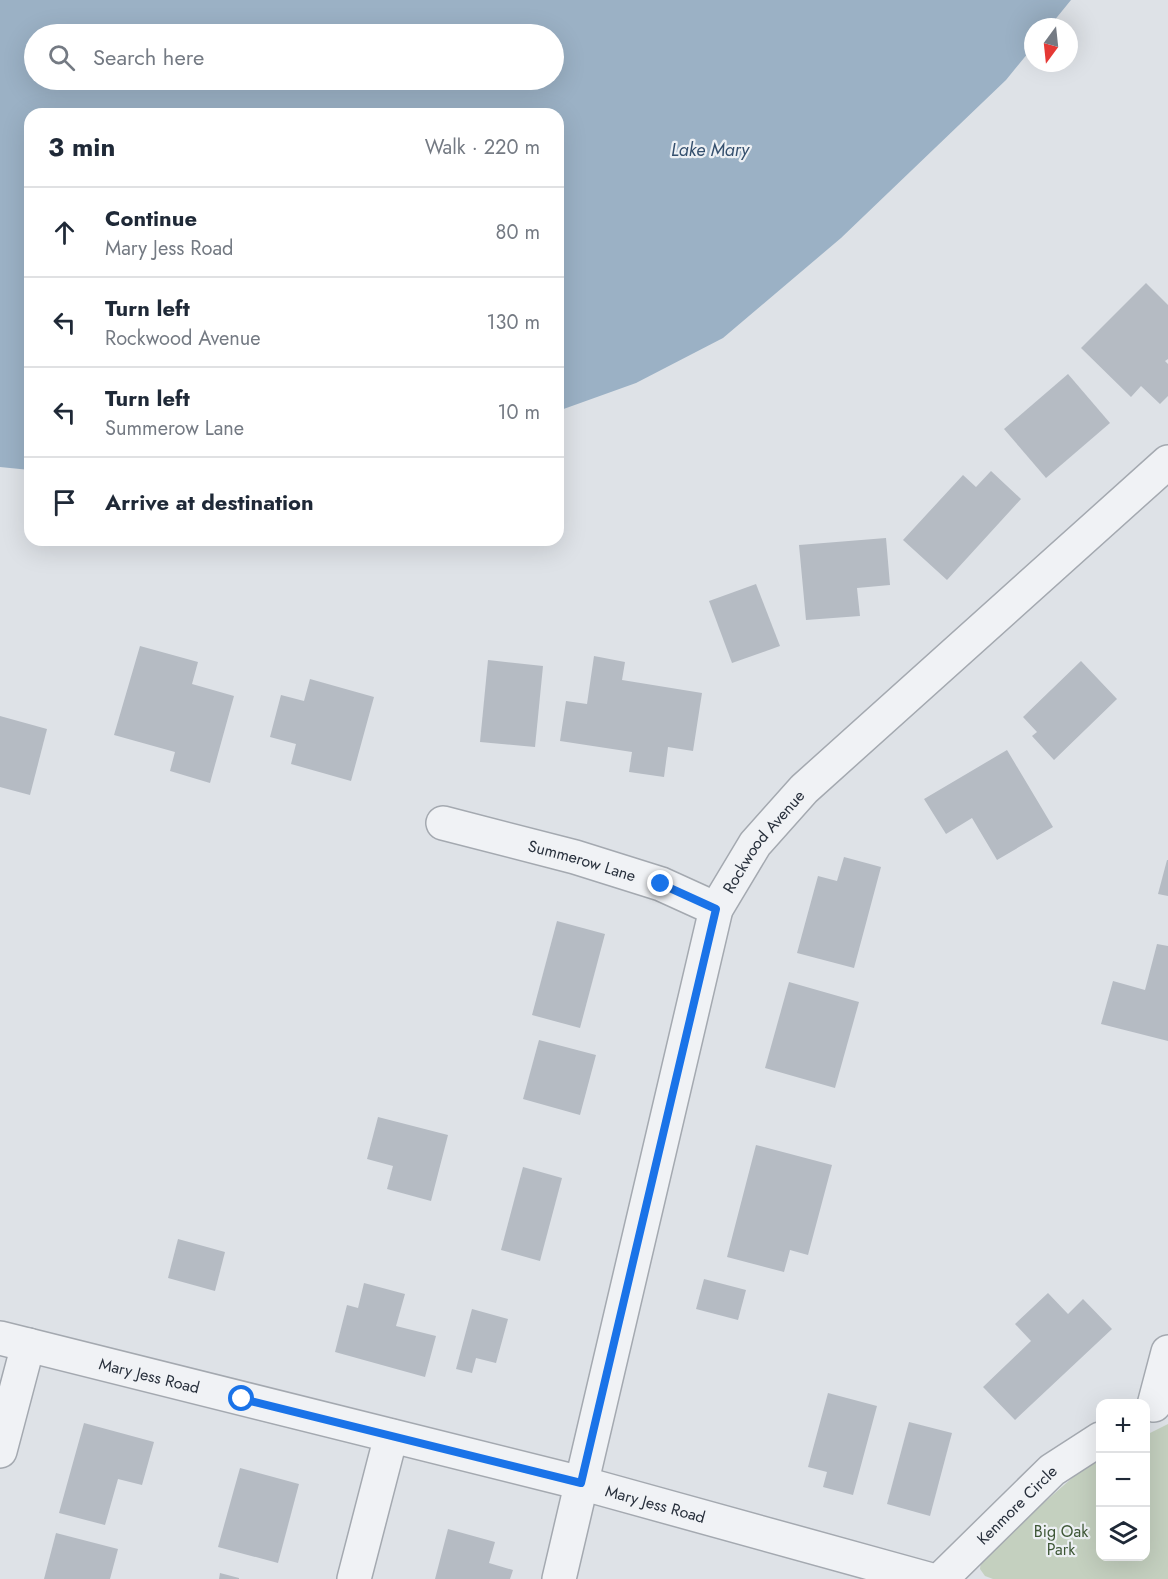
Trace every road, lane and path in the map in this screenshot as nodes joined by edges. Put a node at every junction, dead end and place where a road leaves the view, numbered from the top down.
1 (1168, 462) edge
2 (443, 823) dead end
3 (716, 909) junction
4 (14, 1342) edge
5 (1168, 1352) edge
6 (1156, 1405) edge
7 (391, 1436) junction
8 (1096, 1442) edge
9 (0, 1451) edge
10 (581, 1483) junction
11 (354, 1579) edge
12 (559, 1579) edge
13 (927, 1579) edge
14 (940, 1579) edge

1 - 3 street, Rockwood Avenue
2 - 3 street, Summerow Lane
3 - 10 street, Rockwood Avenue
4 - 7 street, Mary Jess Road
4 - 9 street
5 - 6 street
7 - 10 street, Mary Jess Road
7 - 11 street
8 - 14 street, Kenmore Circle
10 - 12 street, Rockwood Avenue
10 - 13 street, Mary Jess Road

